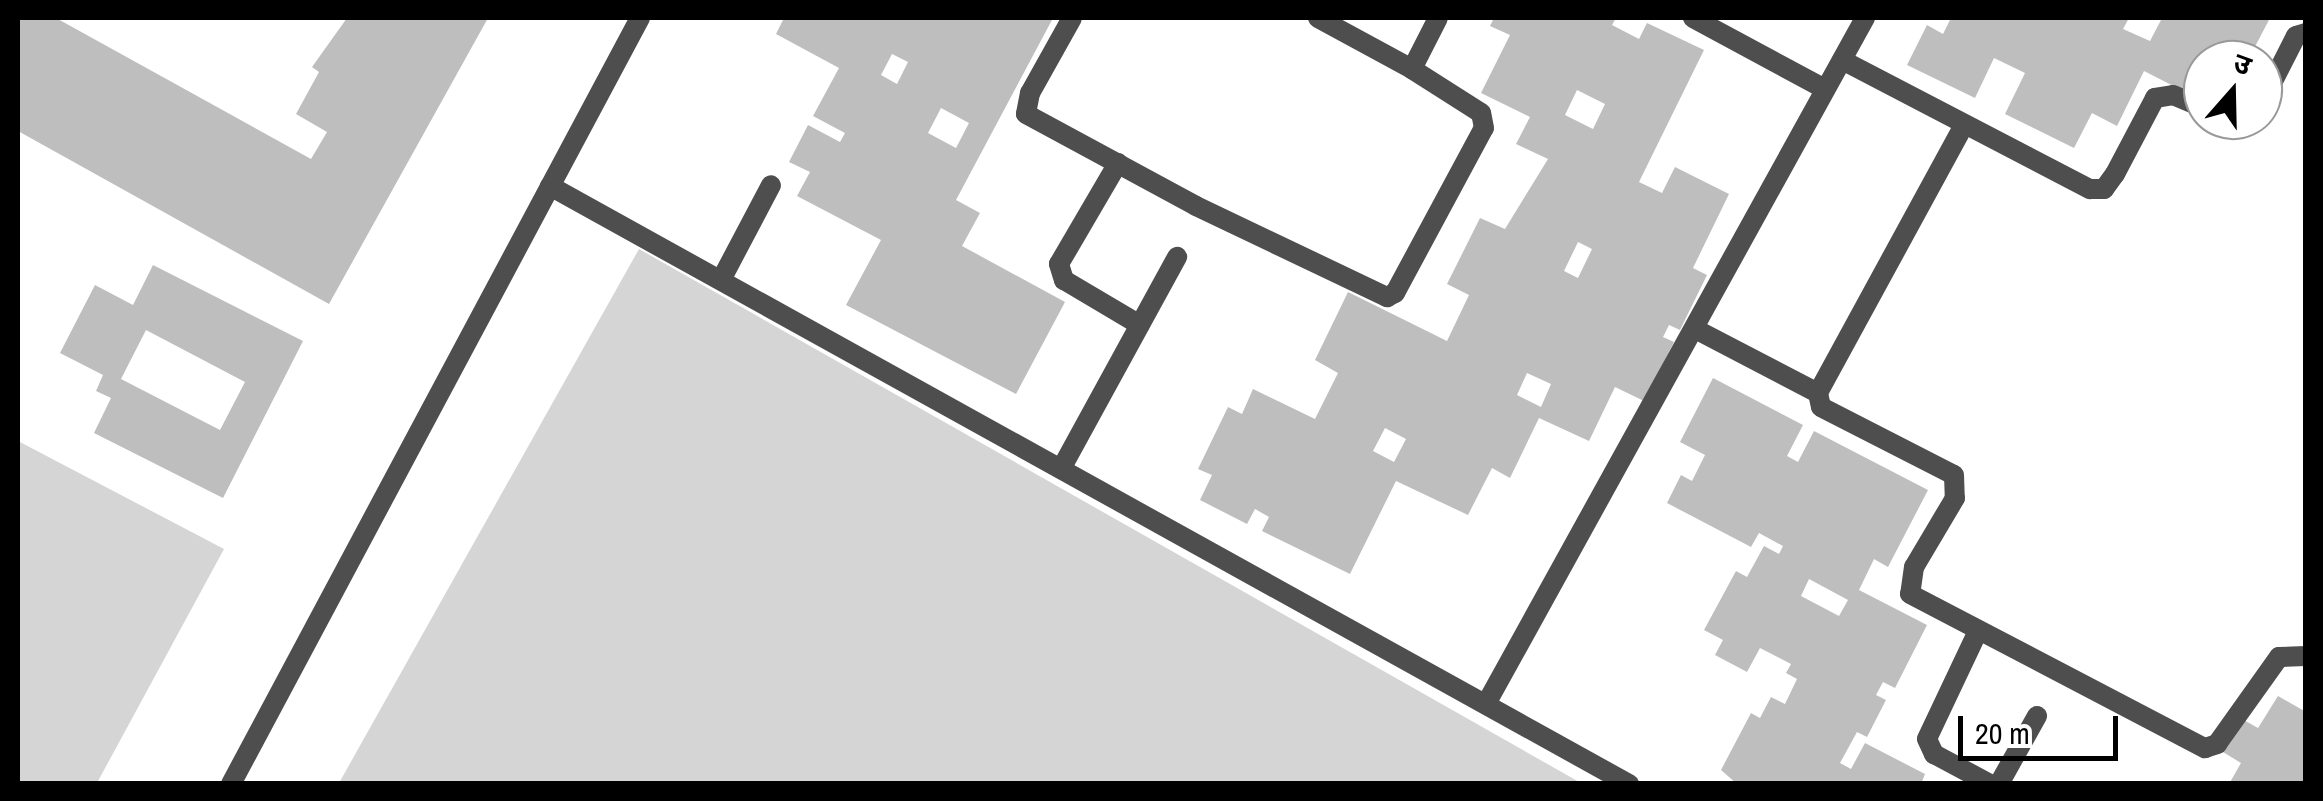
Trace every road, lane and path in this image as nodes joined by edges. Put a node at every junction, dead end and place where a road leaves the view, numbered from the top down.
1 (640, 18) edge
2 (1072, 18) edge
3 (1318, 18) edge
4 (1438, 18) edge
5 (1693, 18) edge
6 (1865, 18) edge
7 (2306, 33) edge
8 (1842, 60) junction
9 (2283, 62) edge
10 (1412, 69) junction
11 (1826, 88) junction
12 (2183, 99) edge
13 (1964, 125) junction
14 (1118, 164) junction
15 (772, 185) dead end
16 (550, 186) junction
17 (1178, 257) dead end
18 (721, 280) junction
19 (1140, 325) junction
20 (1697, 330) junction
21 (1818, 393) junction
22 (1061, 469) junction
23 (1978, 631) junction
24 (2306, 656) edge
25 (1486, 704) junction
26 (2038, 716) dead end
27 (232, 784) edge
28 (1629, 784) edge
29 (1990, 784) edge
30 (1998, 784) edge

1 - 16 street
2 - 14 street
3 - 10 street
4 - 10 street
5 - 11 street
6 - 8 street
7 - 9 street
8 - 11 street
8 - 13 street
10 - 14 street
11 - 20 street
12 - 13 street
13 - 21 street
14 - 19 street
15 - 18 street
16 - 18 street
16 - 27 street
17 - 19 street
18 - 22 street
19 - 22 street
20 - 21 street
20 - 25 street
21 - 23 street
22 - 25 street
23 - 24 street
23 - 29 street
25 - 28 street
26 - 30 street

